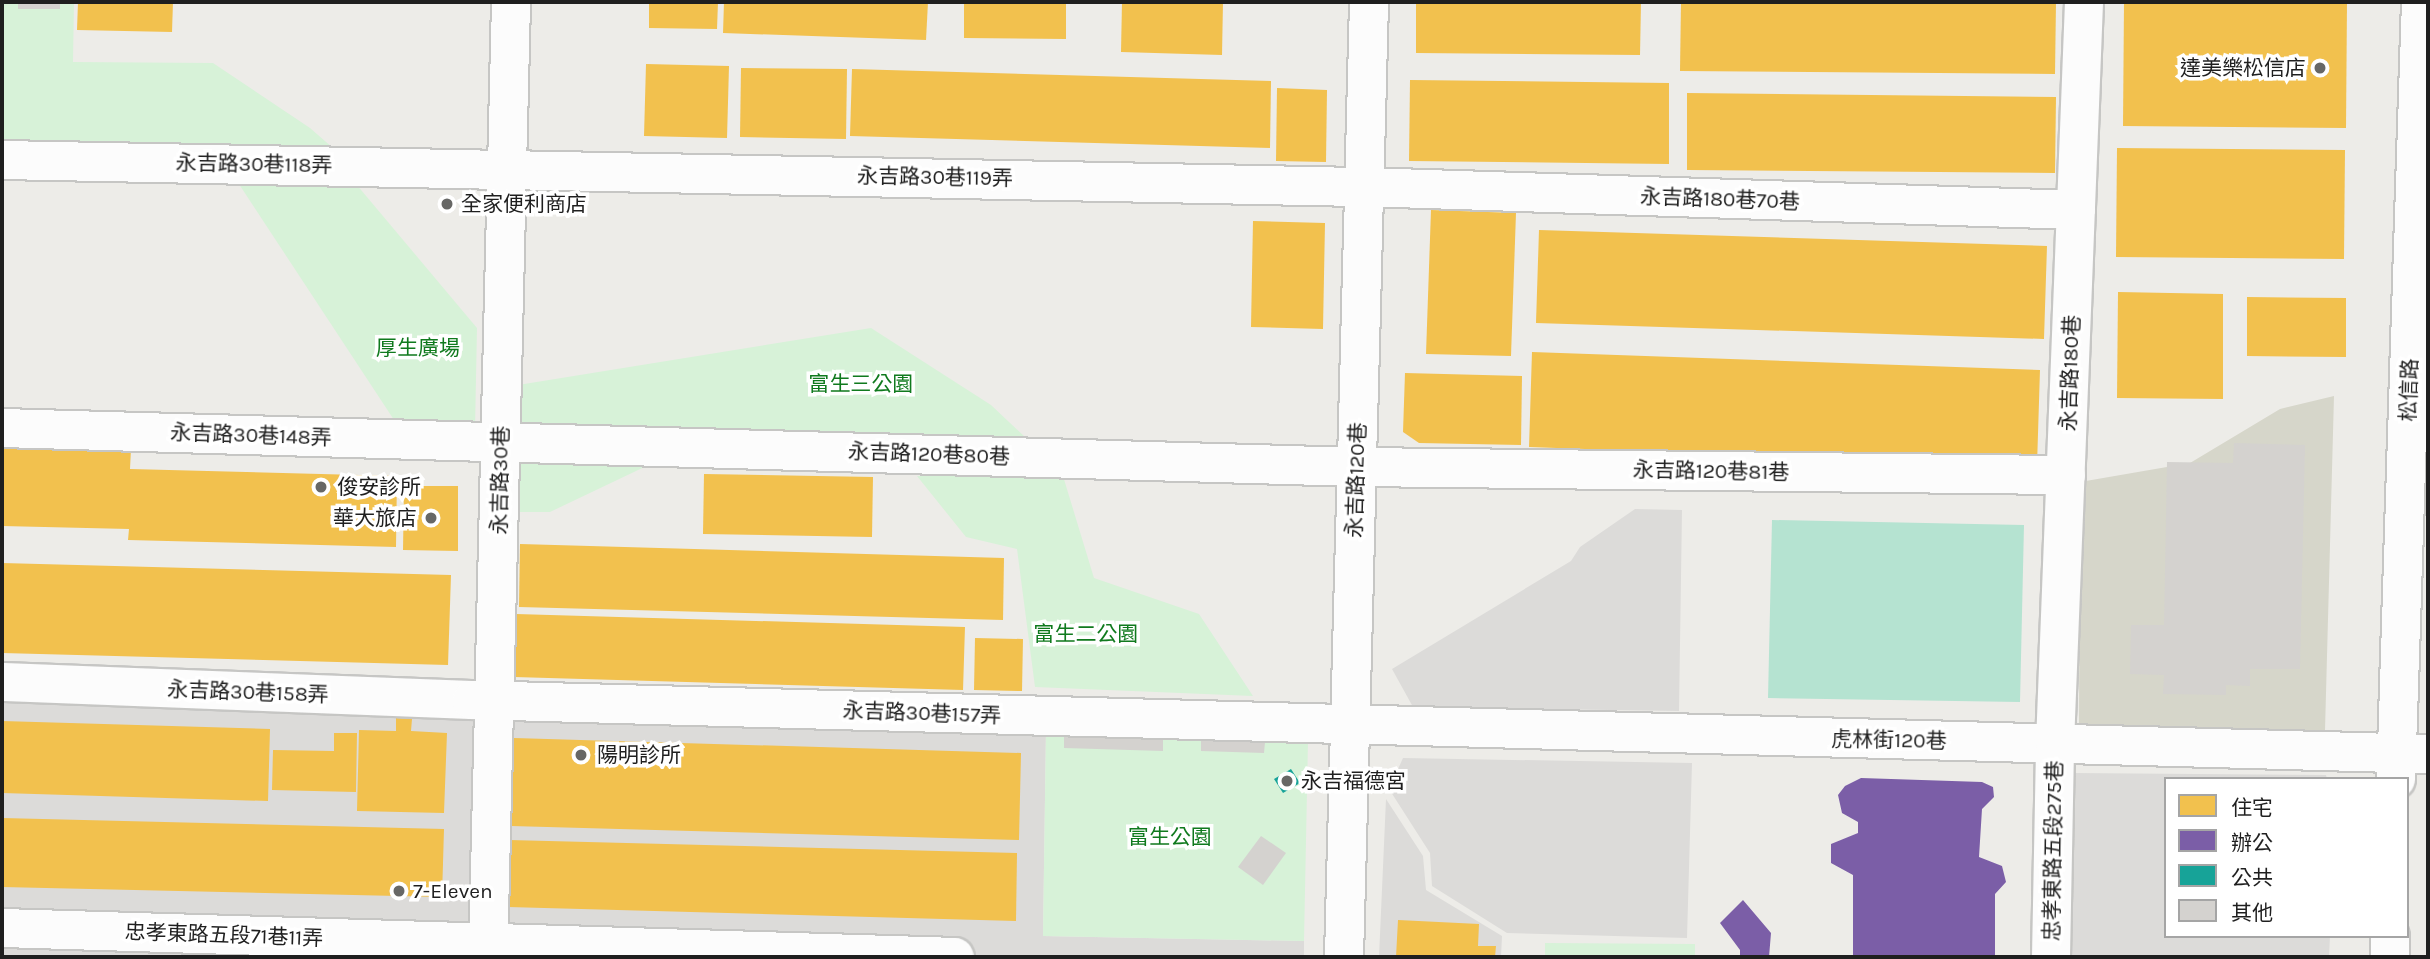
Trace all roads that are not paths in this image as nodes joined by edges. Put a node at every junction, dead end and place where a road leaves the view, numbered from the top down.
1 (511, 2) edge
2 (1369, 2) edge
3 (2084, 2) edge
4 (2421, 2) edge
5 (2, 160) edge
6 (506, 168) junction
7 (1364, 187) junction
8 (2076, 210) junction
9 (2, 428) edge
10 (501, 442) junction
11 (1357, 467) junction
12 (2066, 475) junction
13 (2, 682) edge
14 (494, 701) junction
15 (1350, 726) junction
16 (2055, 744) junction
17 (2407, 762) edge
18 (2, 928) edge
19 (2390, 938) edge
20 (488, 950) edge
21 (955, 957) edge
22 (1344, 957) edge
23 (2051, 957) edge
24 (2390, 957) edge

1 - 6 street, 永吉路30巷
2 - 7 street, 永吉路120巷
3 - 8 street, 永吉路180巷
4 - 17 street, 松信路
5 - 6 street, 永吉路30巷118弄
6 - 7 street, 永吉路30巷119弄
6 - 10 street, 永吉路30巷
7 - 8 street, 永吉路180巷70巷
7 - 11 street, 永吉路120巷
8 - 12 street, 永吉路180巷
9 - 10 street, 永吉路30巷148弄
10 - 11 street, 永吉路120巷80巷
10 - 14 street, 永吉路30巷
11 - 12 street, 永吉路120巷81巷
11 - 15 street, 永吉路120巷
12 - 16 street, 永吉路180巷
13 - 14 street, 永吉路30巷158弄
14 - 15 street, 永吉路30巷157弄
14 - 20 street, 永吉路30巷
15 - 16 street, 虎林街120巷
15 - 22 street, 永吉路120巷
16 - 17 street, 虎林街120巷
16 - 23 street, 忠孝東路五段275巷
18 - 20 street, 忠孝東路五段71巷11弄
19 - 24 street
20 - 21 street, 忠孝東路五段71巷11弄

